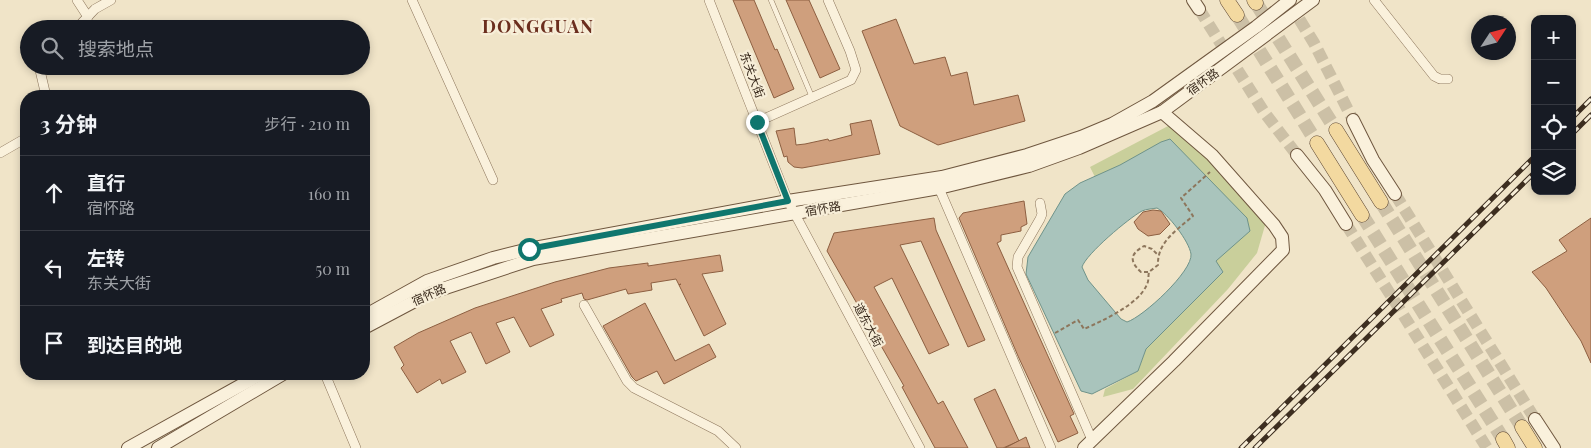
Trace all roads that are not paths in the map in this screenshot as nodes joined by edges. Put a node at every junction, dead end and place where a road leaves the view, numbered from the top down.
1 (77, 0) edge
2 (111, 0) edge
3 (412, 0) edge
4 (709, 0) edge
5 (771, 0) edge
6 (828, 0) edge
7 (1227, 0) edge
8 (1290, 0) edge
9 (1313, 0) edge
10 (1374, 0) edge
11 (1237, 15) tunnel mouth
12 (88, 17) junction
13 (85, 20) edge
14 (41, 75) edge
15 (1448, 79) dead end
16 (45, 90) edge
17 (812, 97) junction
18 (1162, 112) junction
19 (1353, 120) tunnel mouth
20 (757, 122) junction
21 (1336, 130) tunnel mouth
22 (20, 141) edge
23 (1317, 142) tunnel mouth
24 (0, 153) edge
25 (1297, 155) tunnel mouth
26 (493, 180) dead end
27 (939, 188) junction
28 (1395, 194) tunnel mouth
29 (788, 201) junction
30 (1381, 202) tunnel mouth
31 (1040, 203) dead end
32 (794, 214) junction
33 (1362, 215) tunnel mouth
34 (1346, 224) tunnel mouth
35 (584, 305) dead end
36 (370, 313) edge
37 (370, 325) edge
38 (250, 380) edge
39 (273, 380) edge
40 (328, 380) edge
41 (1535, 418) tunnel mouth
42 (1522, 427) tunnel mouth
43 (1088, 444) edge
44 (128, 448) edge
45 (158, 448) edge
46 (356, 448) edge
47 (736, 448) edge
48 (920, 448) edge
49 (1051, 448) edge
50 (1535, 448) edge
51 (1554, 448) edge

1 - 12 street
2 - 12 street
3 - 26 street
4 - 20 street, 东关大街
5 - 17 lane
6 - 17 street
7 - 11 main road
8 - 29 main road, 宿怀路
9 - 18 main road, 宿怀路
10 - 15 street
12 - 13 street
14 - 16 street
17 - 20 street
18 - 27 main road, 宿怀路
18 - 43 main road
19 - 28 main road
20 - 29 street, 东关大街
21 - 30 main road
22 - 24 street
23 - 33 main road
25 - 34 main road
27 - 32 main road, 宿怀路
27 - 49 street
29 - 32 street, 东关大街
29 - 36 main road, 宿怀路
31 - 43 street
32 - 37 main road, 宿怀路
32 - 48 street, 道东大街
35 - 47 street
38 - 44 main road
39 - 45 main road
40 - 46 street
41 - 51 main road
42 - 50 main road

